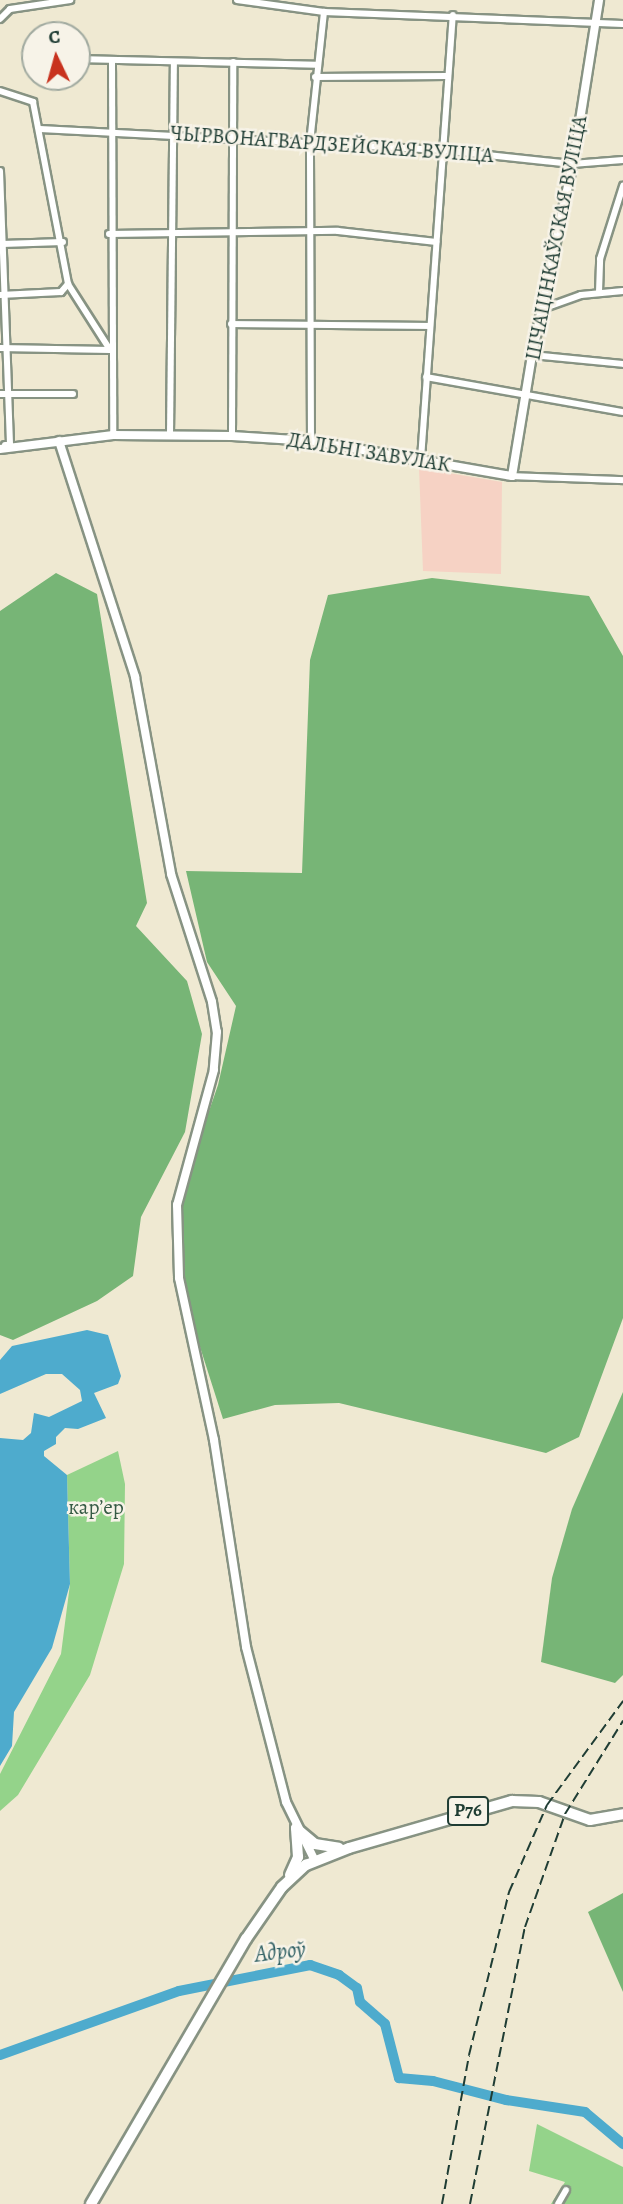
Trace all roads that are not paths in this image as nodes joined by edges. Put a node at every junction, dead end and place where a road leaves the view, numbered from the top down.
1 (70, 0) edge
2 (237, 0) edge
3 (599, 0) edge
4 (324, 12) junction
5 (453, 15) junction
6 (0, 19) edge
7 (596, 22) junction
8 (623, 24) edge
9 (91, 60) edge
10 (111, 61) junction
11 (233, 62) junction
12 (174, 63) junction
13 (316, 65) junction
14 (447, 76) junction
15 (315, 77) junction
16 (0, 91) edge
17 (40, 129) junction
18 (111, 131) junction
19 (174, 134) junction
20 (232, 137) junction
21 (310, 143) junction
22 (441, 150) junction
23 (623, 160) edge
24 (572, 164) junction
25 (0, 172) edge
26 (623, 186) edge
27 (0, 193) edge
28 (230, 232) junction
29 (307, 232) junction
30 (172, 233) junction
31 (109, 234) junction
32 (63, 242) junction
33 (436, 242) junction
34 (2, 244) edge
35 (68, 284) junction
36 (623, 291) edge
37 (599, 292) junction
38 (1, 295) edge
39 (542, 309) junction
40 (231, 324) junction
41 (308, 324) junction
42 (429, 327) junction
43 (2, 348) edge
44 (110, 350) junction
45 (532, 355) junction
46 (623, 364) edge
47 (426, 377) junction
48 (3, 393) edge
49 (73, 394) dead end
50 (526, 397) junction
51 (623, 412) edge
52 (113, 435) junction
53 (170, 435) junction
54 (232, 436) junction
55 (59, 441) junction
56 (311, 441) junction
57 (3, 446) edge
58 (421, 459) junction
59 (512, 476) junction
60 (623, 480) edge
61 (623, 1814) edge
62 (296, 1832) junction
63 (349, 1847) junction
64 (311, 1863) junction
65 (282, 1887) junction
66 (566, 2190) dead end
67 (91, 2204) edge
68 (558, 2204) edge

1 - 6 street
2 - 4 street
3 - 7 street, ШЧАЦІНКАЎСКАЯ ВУЛІЦА
4 - 5 street
4 - 13 street
5 - 7 street
5 - 14 street
7 - 8 street
7 - 24 street, ШЧАЦІНКАЎСКАЯ ВУЛІЦА
9 - 10 street
10 - 12 street
10 - 18 street
11 - 12 street
11 - 13 street
11 - 20 street
12 - 19 street
13 - 15 street
14 - 15 street
14 - 22 street
15 - 21 street
16 - 17 street
17 - 18 street, ЧЫРВОНАГВАРДЗЕЙСКАЯ ВУЛІЦА
17 - 32 street
18 - 19 street, ЧЫРВОНАГВАРДЗЕЙСКАЯ ВУЛІЦА
18 - 31 street
19 - 20 street, ЧЫРВОНАГВАРДЗЕЙСКАЯ ВУЛІЦА
19 - 30 street
20 - 21 street, ЧЫРВОНАГВАРДЗЕЙСКАЯ ВУЛІЦА
20 - 28 street
21 - 22 street, ЧЫРВОНАГВАРДЗЕЙСКАЯ ВУЛІЦА
21 - 29 street
22 - 24 street, ЧЫРВОНАГВАРДЗЕЙСКАЯ ВУЛІЦА
22 - 33 street
23 - 24 street, ЧЫРВОНАГВАРДЗЕЙСКАЯ ВУЛІЦА
24 - 39 street, ШЧАЦІНКАЎСКАЯ ВУЛІЦА
25 - 27 street
26 - 37 street
27 - 34 street
28 - 29 street
28 - 30 street
28 - 40 street
29 - 33 street
29 - 41 street
30 - 31 street
30 - 53 street
31 - 44 street
32 - 34 street
32 - 35 street
33 - 42 street
34 - 38 street
35 - 38 street
35 - 44 street
36 - 37 street
37 - 39 street
38 - 43 street
39 - 45 street, ШЧАЦІНКАЎСКАЯ ВУЛІЦА
40 - 41 street
40 - 54 street
41 - 42 street
41 - 56 street
42 - 47 street
43 - 44 street
43 - 48 street
44 - 52 street
45 - 46 street
45 - 50 street, ШЧАЦІНКАЎСКАЯ ВУЛІЦА
47 - 50 street
47 - 58 street
48 - 49 street
48 - 57 street
50 - 51 street
50 - 59 street, ШЧАЦІНКАЎСКАЯ ВУЛІЦА
52 - 53 street, ДАЛЬНІ ЗАВУЛАК
52 - 55 street, ДАЛЬНІ ЗАВУЛАК
53 - 54 street, ДАЛЬНІ ЗАВУЛАК
54 - 56 street, ДАЛЬНІ ЗАВУЛАК
55 - 57 street, ДАЛЬНІ ЗАВУЛАК
55 - 62 street
56 - 58 street, ДАЛЬНІ ЗАВУЛАК
58 - 59 street, ДАЛЬНІ ЗАВУЛАК
59 - 60 street, ДАЛЬНІ ЗАВУЛАК
61 - 63 main road, Р76
62 - 63 main road
62 - 64 street
62 - 65 main road
63 - 64 main road, Р76
64 - 65 main road, Р76
65 - 67 main road, Р76
66 - 68 street

